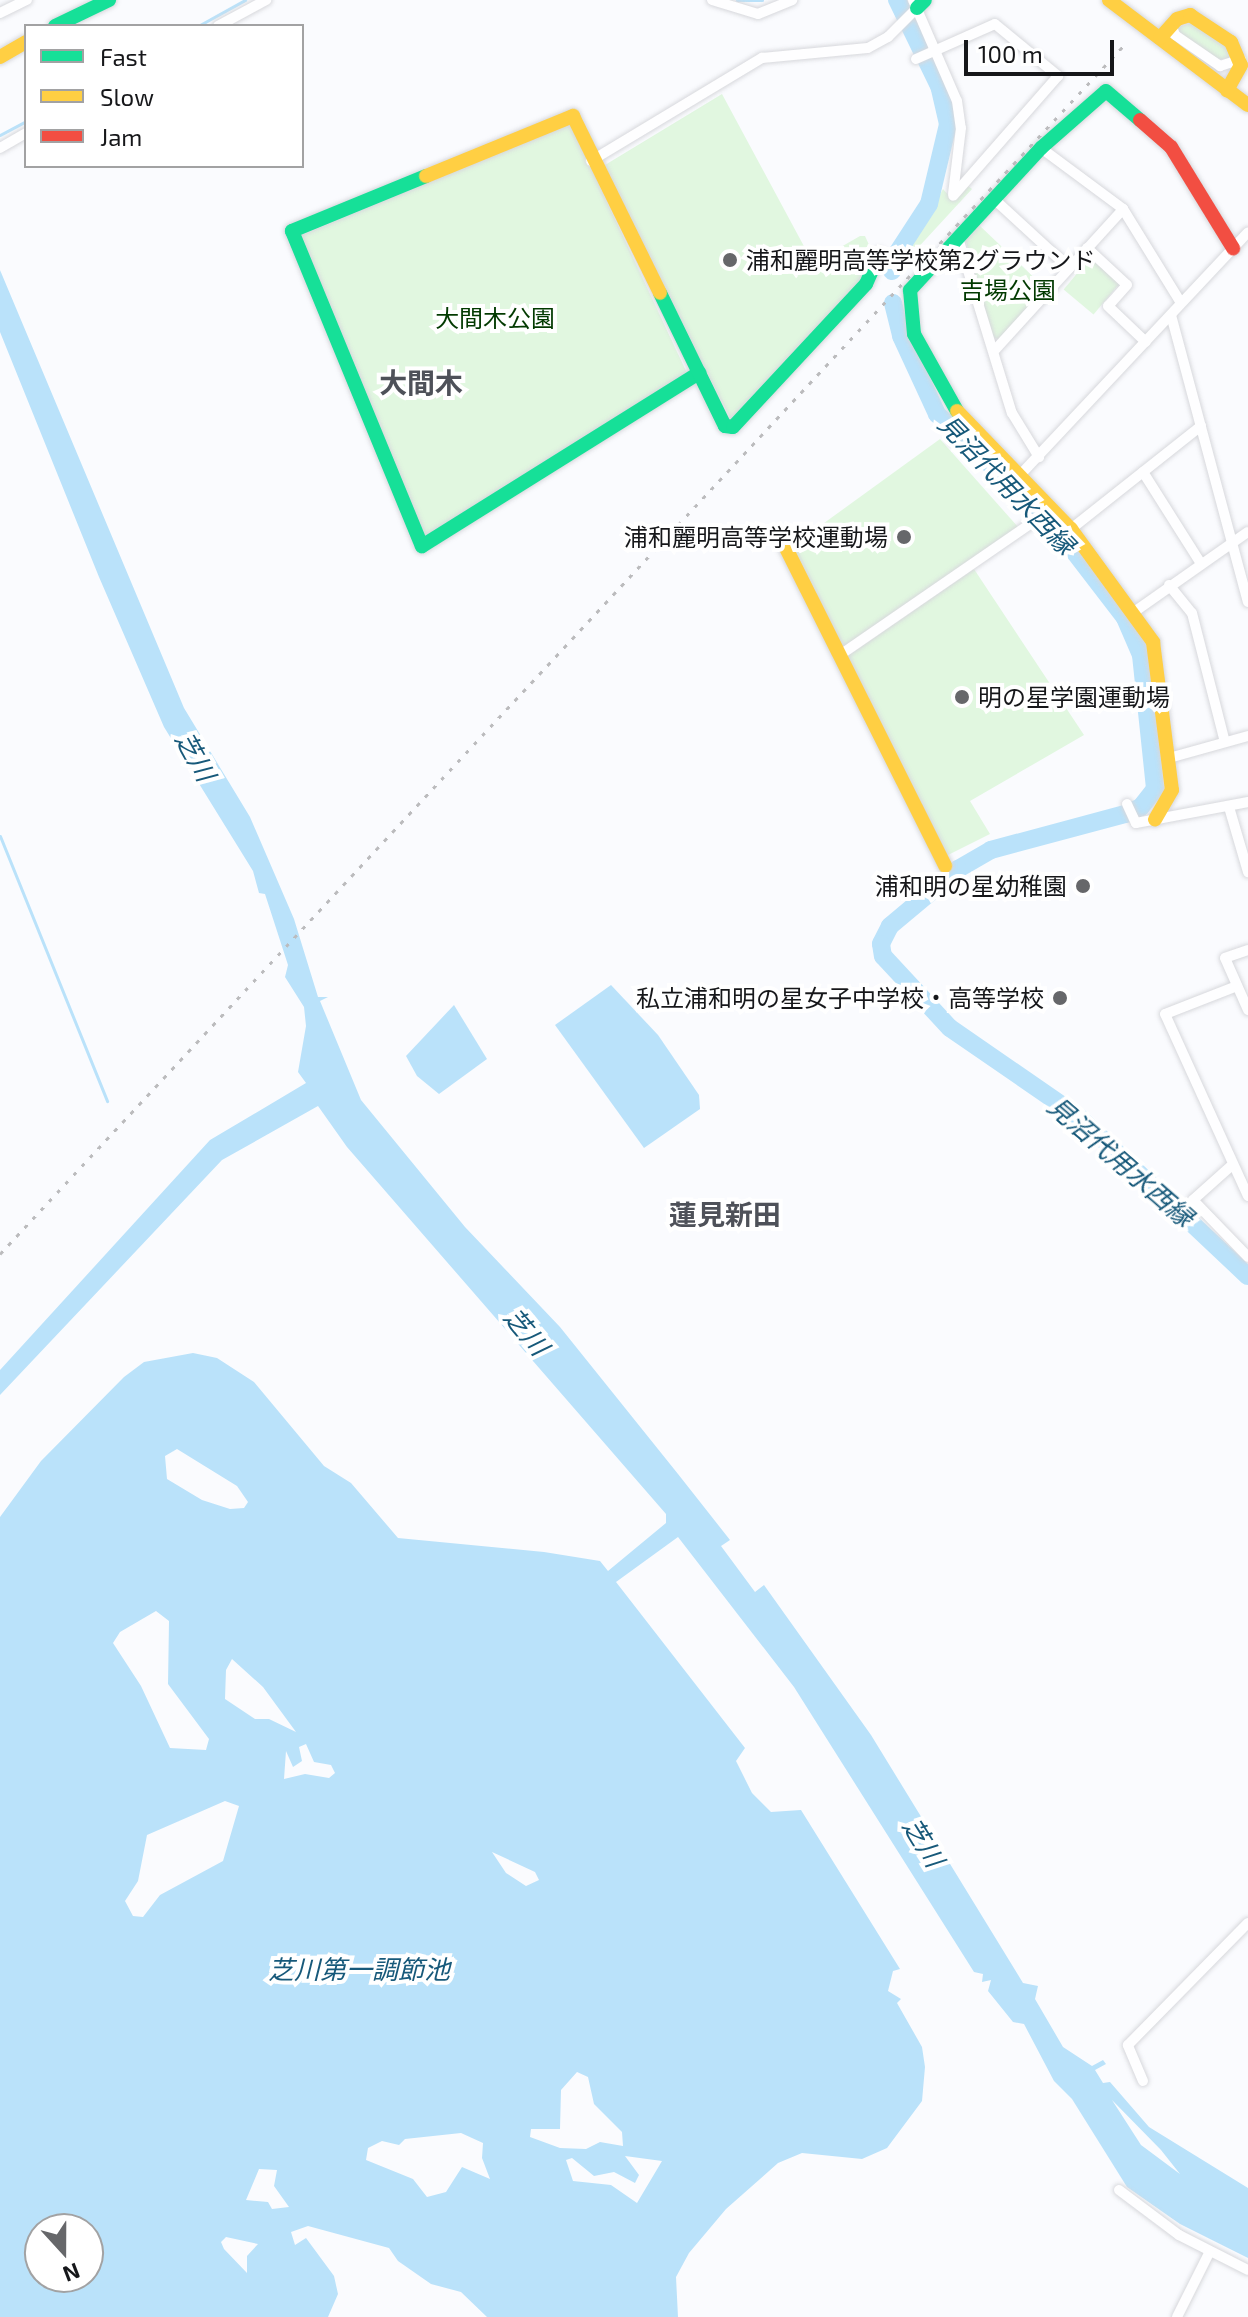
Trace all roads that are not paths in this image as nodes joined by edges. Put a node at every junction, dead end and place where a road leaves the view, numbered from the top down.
1 (27, 0) edge
2 (109, 0) edge
3 (266, 0) edge
4 (712, 0) edge
5 (792, 0) edge
6 (1117, 2) edge
7 (918, 3) edge
8 (0, 13) edge
9 (59, 24) edge
10 (222, 24) edge
11 (1171, 24) junction
12 (1160, 38) junction
13 (24, 43) edge
14 (936, 50) junction
15 (0, 57) edge
16 (916, 59) dead end
17 (1241, 59) junction
18 (1227, 90) junction
19 (1248, 105) edge
20 (24, 134) edge
21 (0, 148) edge
22 (1041, 148) junction
23 (591, 161) junction
24 (994, 199) junction
25 (1123, 209) junction
26 (1248, 232) edge
27 (958, 238) junction
28 (1087, 248) junction
29 (1233, 248) junction
30 (879, 255) dead end
31 (1069, 268) junction
32 (1181, 303) junction
33 (1171, 315) junction
34 (1146, 342) junction
35 (994, 351) junction
36 (699, 373) junction
37 (968, 425) junction
38 (1201, 426) junction
39 (952, 440) dead end
40 (1039, 457) junction
41 (1143, 472) junction
42 (1022, 473) junction
43 (1036, 520) dead end
44 (1071, 529) junction
45 (1248, 532) edge
46 (1232, 541) junction
47 (784, 544) dead end
48 (1200, 562) junction
49 (1169, 585) junction
50 (1248, 602) edge
51 (1134, 612) junction
52 (840, 655) junction
53 (1248, 736) edge
54 (1225, 742) junction
55 (1169, 758) junction
56 (1248, 802) edge
57 (1127, 804) dead end
58 (1229, 807) junction
59 (1155, 820) junction
60 (945, 866) dead end
61 (1248, 872) edge
62 (1248, 950) edge
63 (1237, 986) junction
64 (1248, 1010) edge
65 (1231, 1166) junction
66 (1248, 1196) edge
67 (1248, 1256) edge
68 (1248, 1923) edge
69 (1143, 2081) dead end
70 (1119, 2190) dead end
71 (1209, 2253) junction
72 (1248, 2270) edge
73 (1177, 2317) edge

1 - 8 street
2 - 9 street
3 - 10 street
4 - 5 street
6 - 12 street
7 - 14 street
7 - 23 street
11 - 12 street
11 - 17 street
11 - 17 street
12 - 18 street
13 - 15 street
14 - 14 street
14 - 16 street
17 - 18 street
18 - 19 street
20 - 21 street
22 - 24 street
22 - 25 street
22 - 29 street
23 - 36 street
23 - 36 street
24 - 27 street
24 - 31 street
25 - 28 street
25 - 32 street
26 - 29 street
27 - 35 street
27 - 37 street
28 - 31 street
28 - 34 street
29 - 32 street
30 - 36 street
31 - 35 street
32 - 33 street
33 - 34 street
33 - 38 street
34 - 40 street
35 - 40 street
37 - 39 street
37 - 42 street
38 - 41 street
38 - 46 street
40 - 42 street
41 - 44 street
41 - 48 street
42 - 44 street
43 - 52 street
44 - 51 street
45 - 46 street
46 - 48 street
46 - 50 street
47 - 52 street
48 - 49 street
49 - 51 street
49 - 54 street
51 - 55 street
52 - 60 street
53 - 54 street
54 - 55 street
55 - 59 street
56 - 58 street
57 - 59 street
58 - 59 street
58 - 61 street
62 - 63 street
63 - 64 street
63 - 65 street
65 - 66 street
65 - 67 street
68 - 69 street
70 - 71 street
71 - 72 street
71 - 73 street

